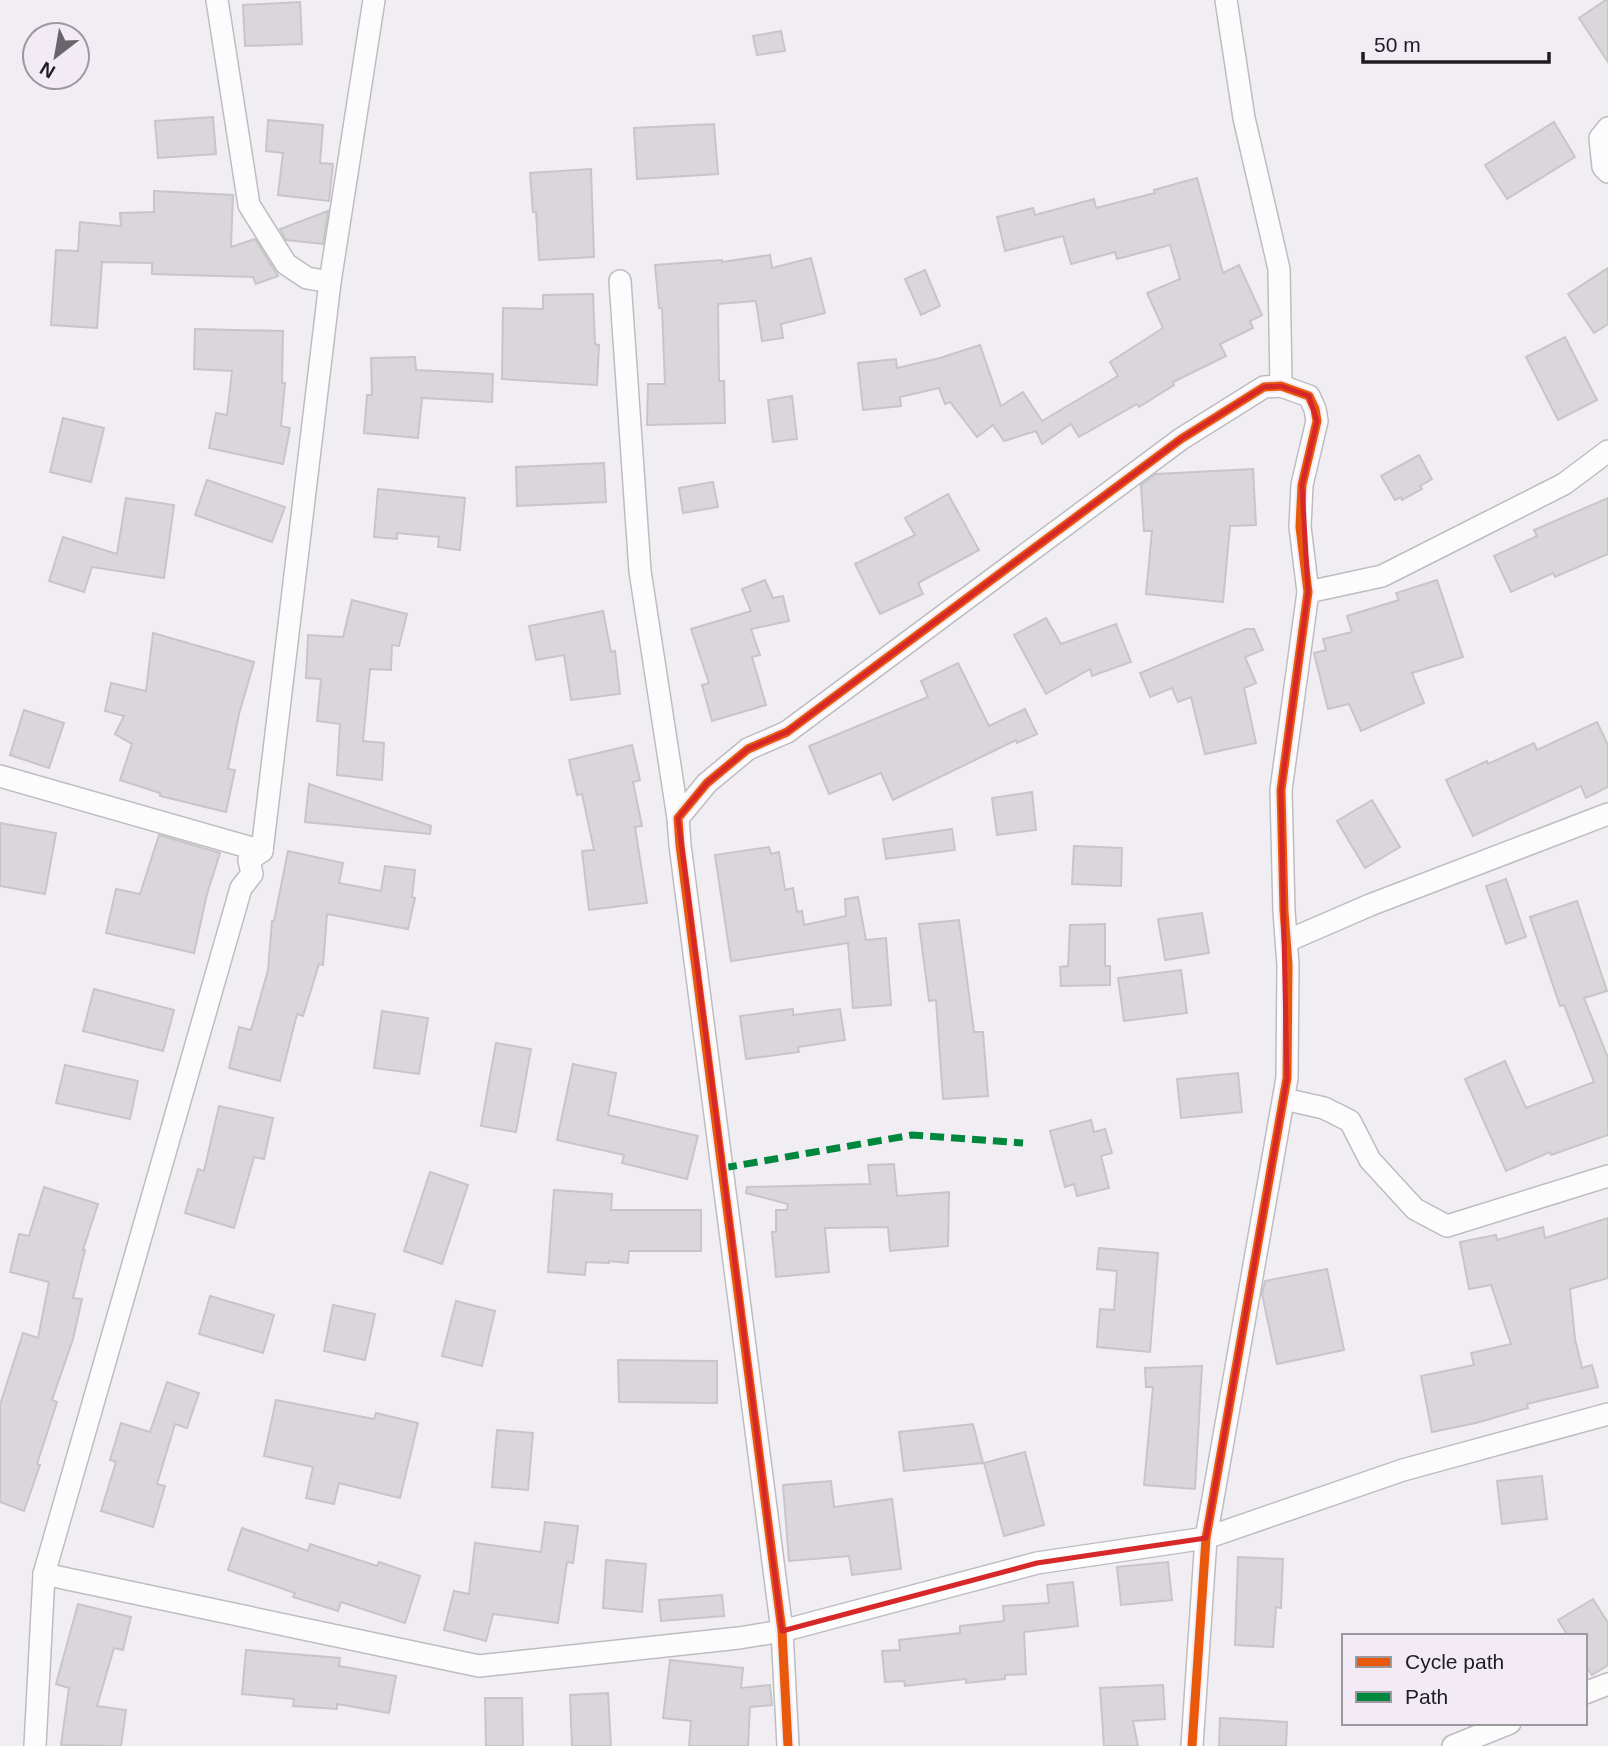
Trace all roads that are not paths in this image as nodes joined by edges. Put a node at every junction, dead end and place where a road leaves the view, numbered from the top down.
1 (217, 0) edge
2 (374, 0) edge
3 (1226, 0) edge
4 (1608, 128) edge
5 (1608, 172) edge
6 (620, 281) dead end
7 (330, 282) junction
8 (1281, 386) junction
9 (1608, 452) edge
10 (1308, 592) junction
11 (0, 776) edge
12 (1608, 814) edge
13 (678, 818) junction
14 (262, 851) junction
15 (1287, 941) junction
16 (1284, 1099) junction
17 (1608, 1176) edge
18 (1608, 1414) edge
19 (1206, 1538) junction
20 (44, 1574) junction
21 (782, 1631) junction
22 (1608, 1684) edge
23 (1587, 1692) edge
24 (1505, 1725) edge
25 (35, 1746) edge
26 (788, 1746) edge
27 (1192, 1746) edge
28 (1453, 1746) edge

1 - 7 street
2 - 7 street
3 - 8 street
4 - 5 street
6 - 13 street
7 - 14 street
8 - 10 street
8 - 13 street
9 - 10 street
10 - 15 street
11 - 14 street
12 - 15 street
13 - 21 street
14 - 20 street
15 - 16 street
16 - 17 street
16 - 19 street
18 - 19 street
19 - 21 street
19 - 27 street
20 - 21 street
20 - 25 street
21 - 26 street
22 - 23 street
24 - 28 street

